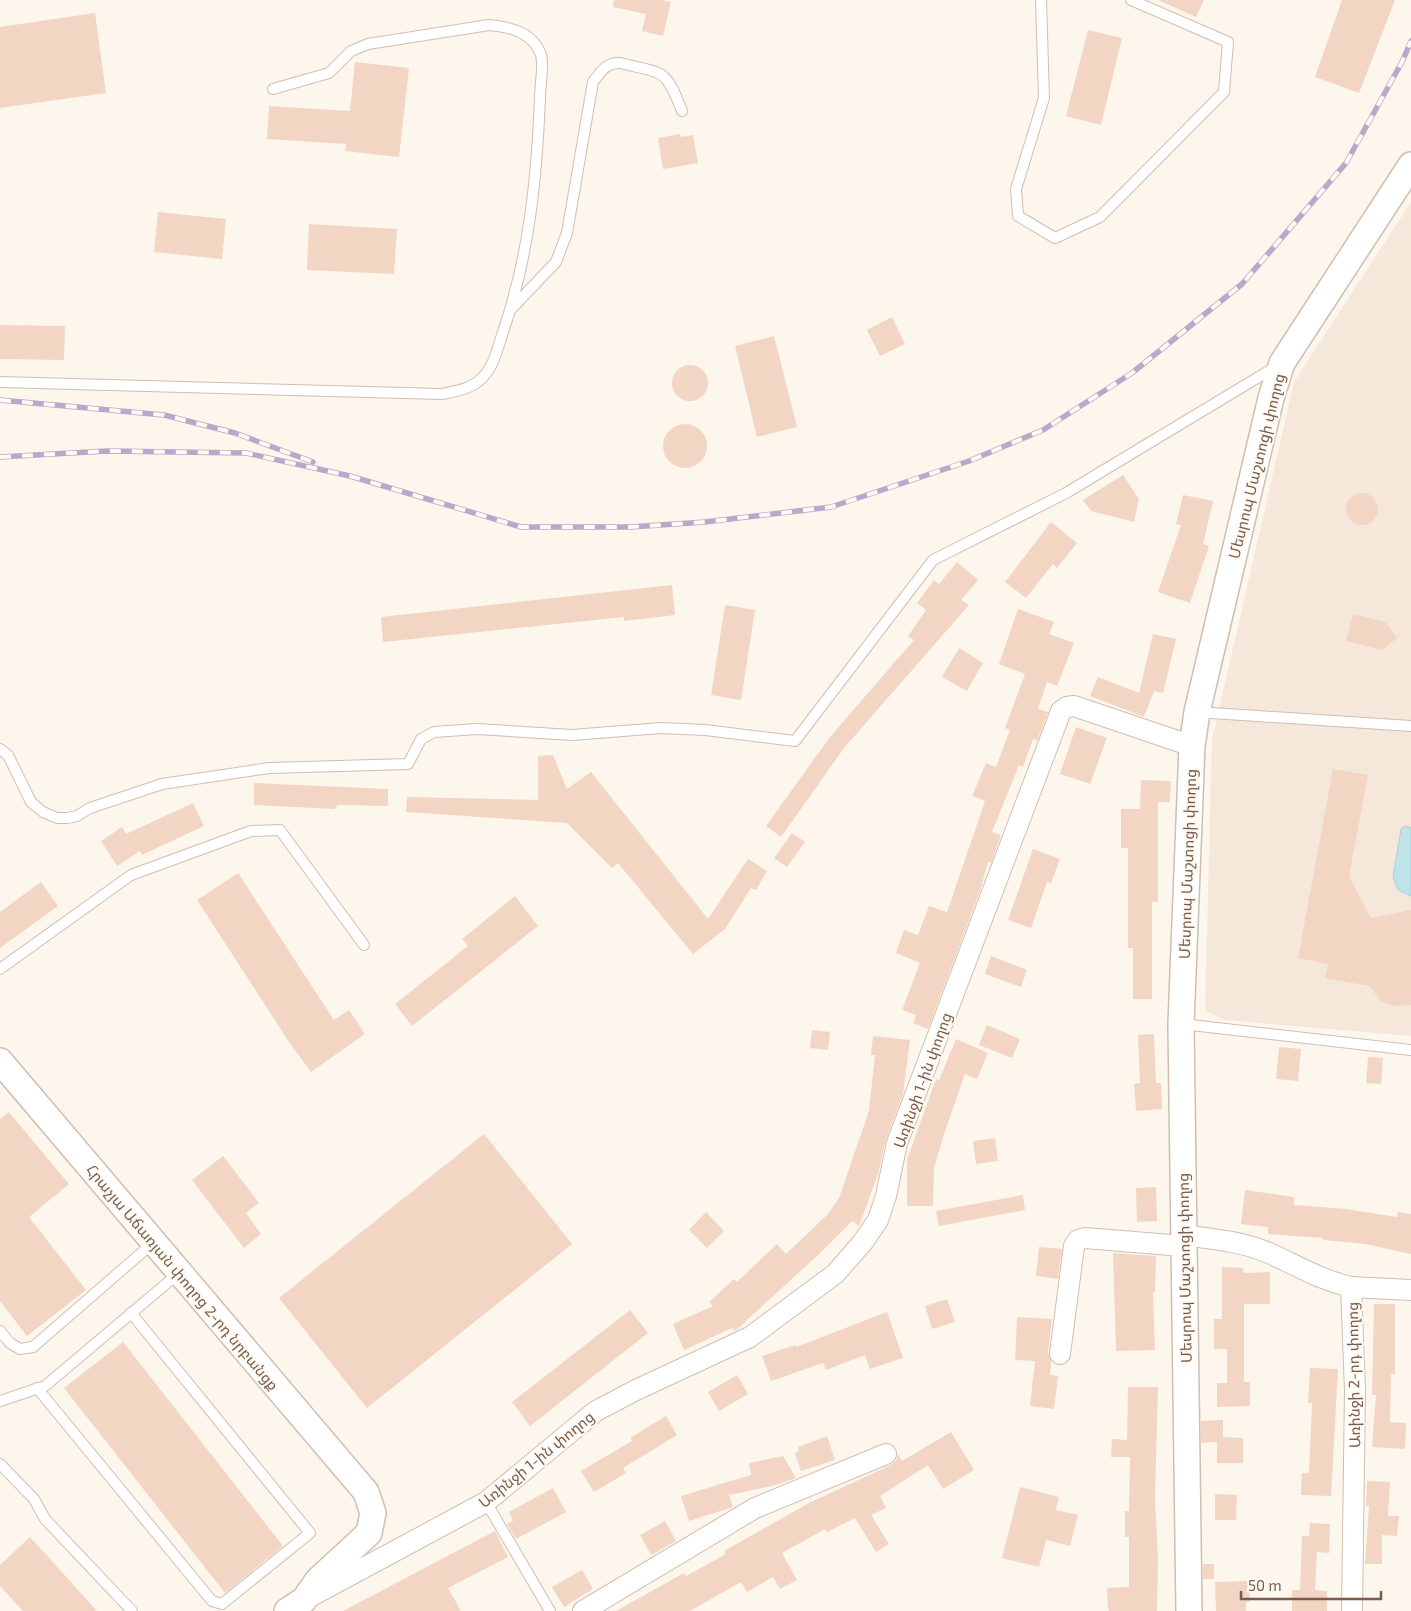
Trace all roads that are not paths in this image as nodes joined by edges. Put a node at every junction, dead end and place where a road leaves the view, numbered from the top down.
1 (1041, 0) edge
2 (1131, 0) edge
3 (273, 90) dead end
4 (682, 111) dead end
5 (1411, 165) edge
6 (511, 310) junction
7 (1282, 363) junction
8 (0, 382) edge
9 (1197, 712) junction
10 (1411, 726) edge
11 (1192, 746) junction
12 (0, 749) edge
13 (364, 945) dead end
14 (0, 969) edge
15 (1181, 1024) junction
16 (1411, 1050) edge
17 (0, 1061) edge
18 (1183, 1241) junction
19 (154, 1242) junction
20 (180, 1272) junction
21 (1351, 1287) junction
22 (1411, 1290) edge
23 (131, 1313) junction
24 (0, 1330) edge
25 (1060, 1354) dead end
26 (37, 1388) junction
27 (0, 1401) edge
28 (886, 1454) dead end
29 (0, 1464) edge
30 (486, 1502) junction
31 (296, 1606) edge
32 (132, 1611) edge
33 (550, 1611) edge
34 (583, 1611) edge
35 (1189, 1611) edge
36 (1352, 1611) edge

1 - 2 lane
3 - 6 lane
4 - 6 lane
5 - 7 street, Մեսրոպ Մաշտոցի փողոց
6 - 8 lane
7 - 9 street, Մեսրոպ Մաշտոցի փողոց
7 - 12 lane
9 - 10 lane
9 - 11 street, Մեսրոպ Մաշտոցի փողոց
11 - 15 street, Մեսրոպ Մաշտոցի փողոց
11 - 30 street, Առինջի 1-ին փողոց
13 - 14 lane
15 - 16 lane
15 - 18 street, Մեսրոպ Մաշտոցի փողոց
17 - 19 street, Հրաչյա Աճառյան փողոց 2-րդ նրբանցք
18 - 21 street, Առինջի 2-րդ փողոց
18 - 25 street, Առինջի 2-րդ փողոց
18 - 35 street, Մեսրոպ Մաշտոցի փողոց
19 - 20 street, Հրաչյա Աճառյան փողոց 2-րդ նրբանցք
19 - 24 lane
20 - 23 lane
20 - 31 street, Հրաչյա Աճառյան փողոց 2-րդ նրբանցք
21 - 22 street
21 - 36 street, Առինջի 2-րդ փողոց
23 - 26 lane
23 - 26 lane
26 - 27 lane
28 - 34 street
29 - 32 lane
30 - 31 street, Առինջի 1-ին փողոց
30 - 33 lane

